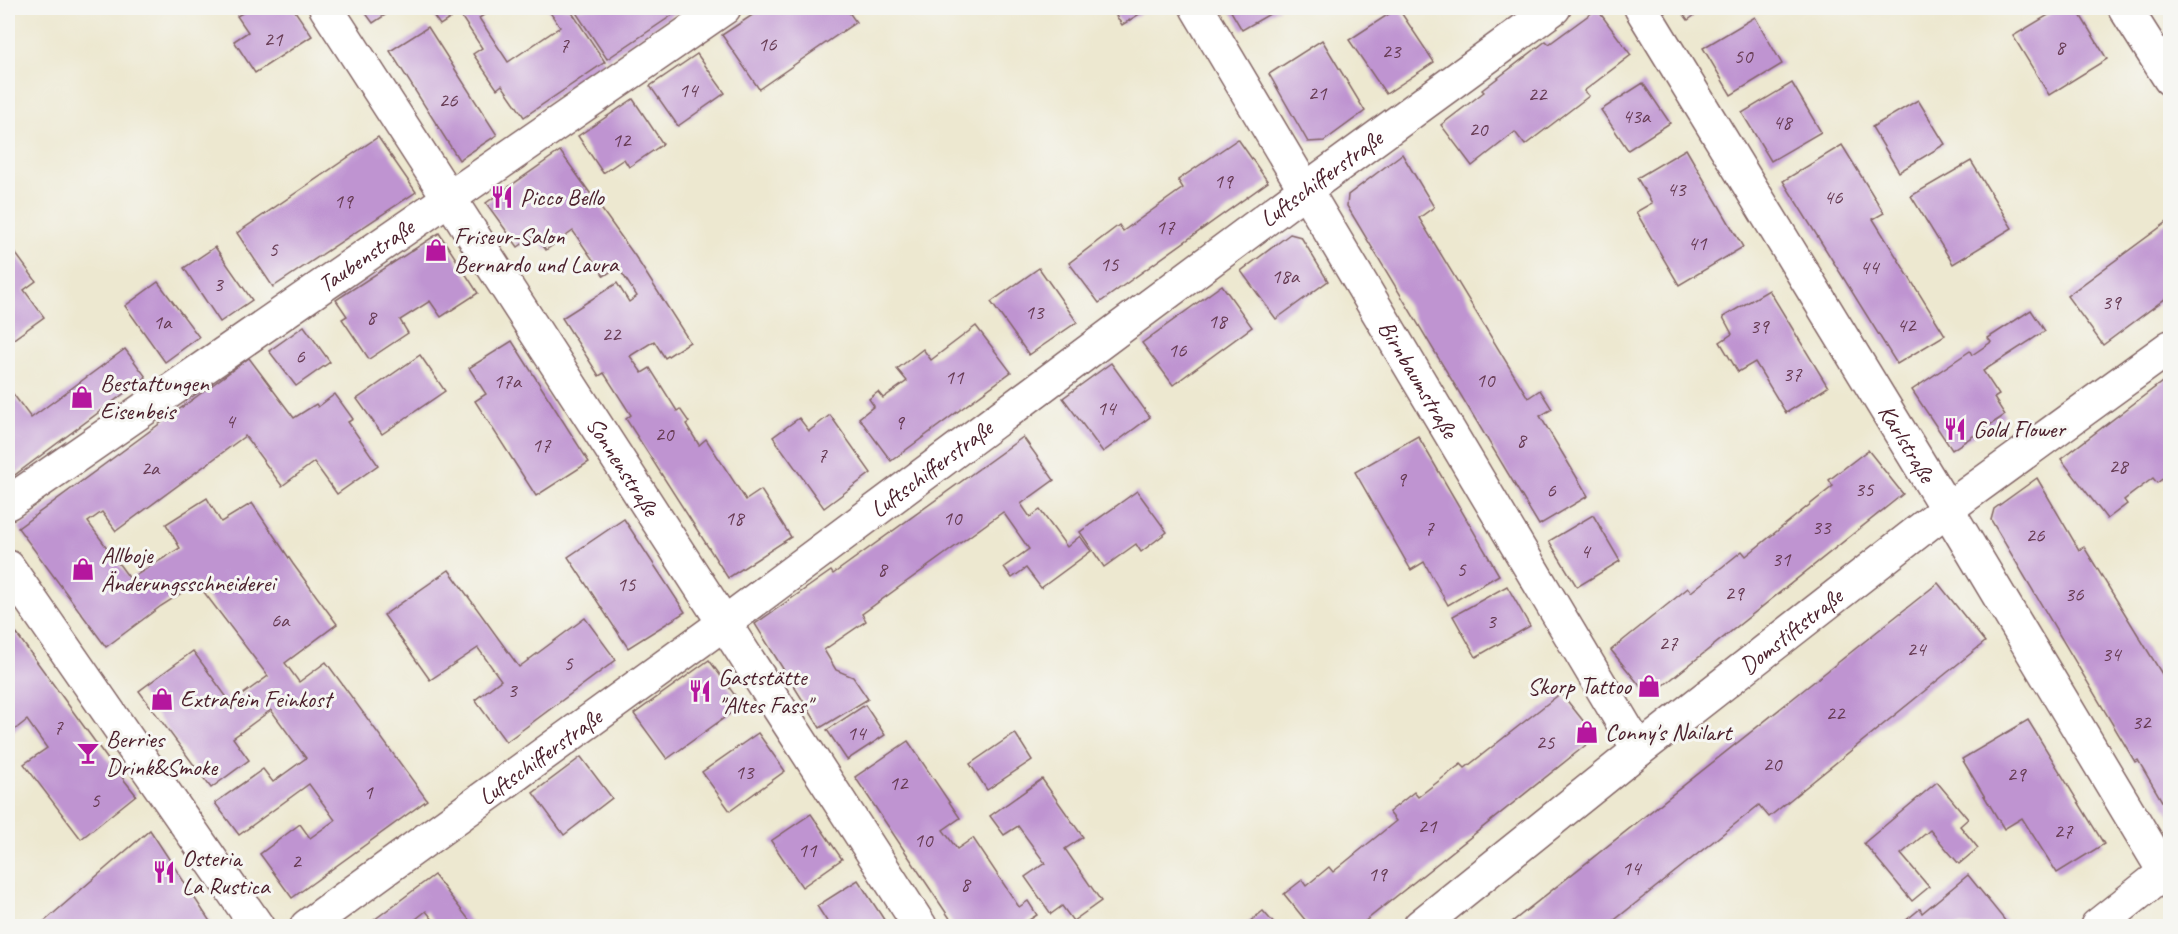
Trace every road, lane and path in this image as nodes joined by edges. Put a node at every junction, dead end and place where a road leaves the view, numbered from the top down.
1 (326, 8) edge
2 (724, 8) edge
3 (1197, 8) edge
4 (1554, 8) edge
5 (1641, 8) edge
6 (2125, 8) edge
7 (2170, 79) edge
8 (1305, 190) junction
9 (450, 199) junction
10 (2170, 348) edge
11 (8, 503) edge
12 (1947, 509) junction
13 (8, 567) edge
14 (723, 624) junction
15 (1639, 750) junction
16 (2168, 876) edge
17 (257, 927) edge
18 (307, 927) edge
19 (920, 927) edge
20 (1420, 927) edge
21 (2097, 927) edge

1 - 9 street, Sonnenstraße
2 - 9 street, Taubenstraße
3 - 8 street, Birnbaumstraße
4 - 8 street, Luftschifferstraße
5 - 12 street, Karlstraße
6 - 7 street
8 - 14 street, Luftschifferstraße
8 - 15 street, Birnbaumstraße
9 - 11 street, Taubenstraße
9 - 14 street, Sonnenstraße
10 - 12 street, Domstiftstraße
12 - 15 street, Domstiftstraße
12 - 16 street, Karlstraße
13 - 17 street
14 - 18 street, Luftschifferstraße
14 - 19 street, Sonnenstraße
15 - 20 street, Domstiftstraße
16 - 21 street

